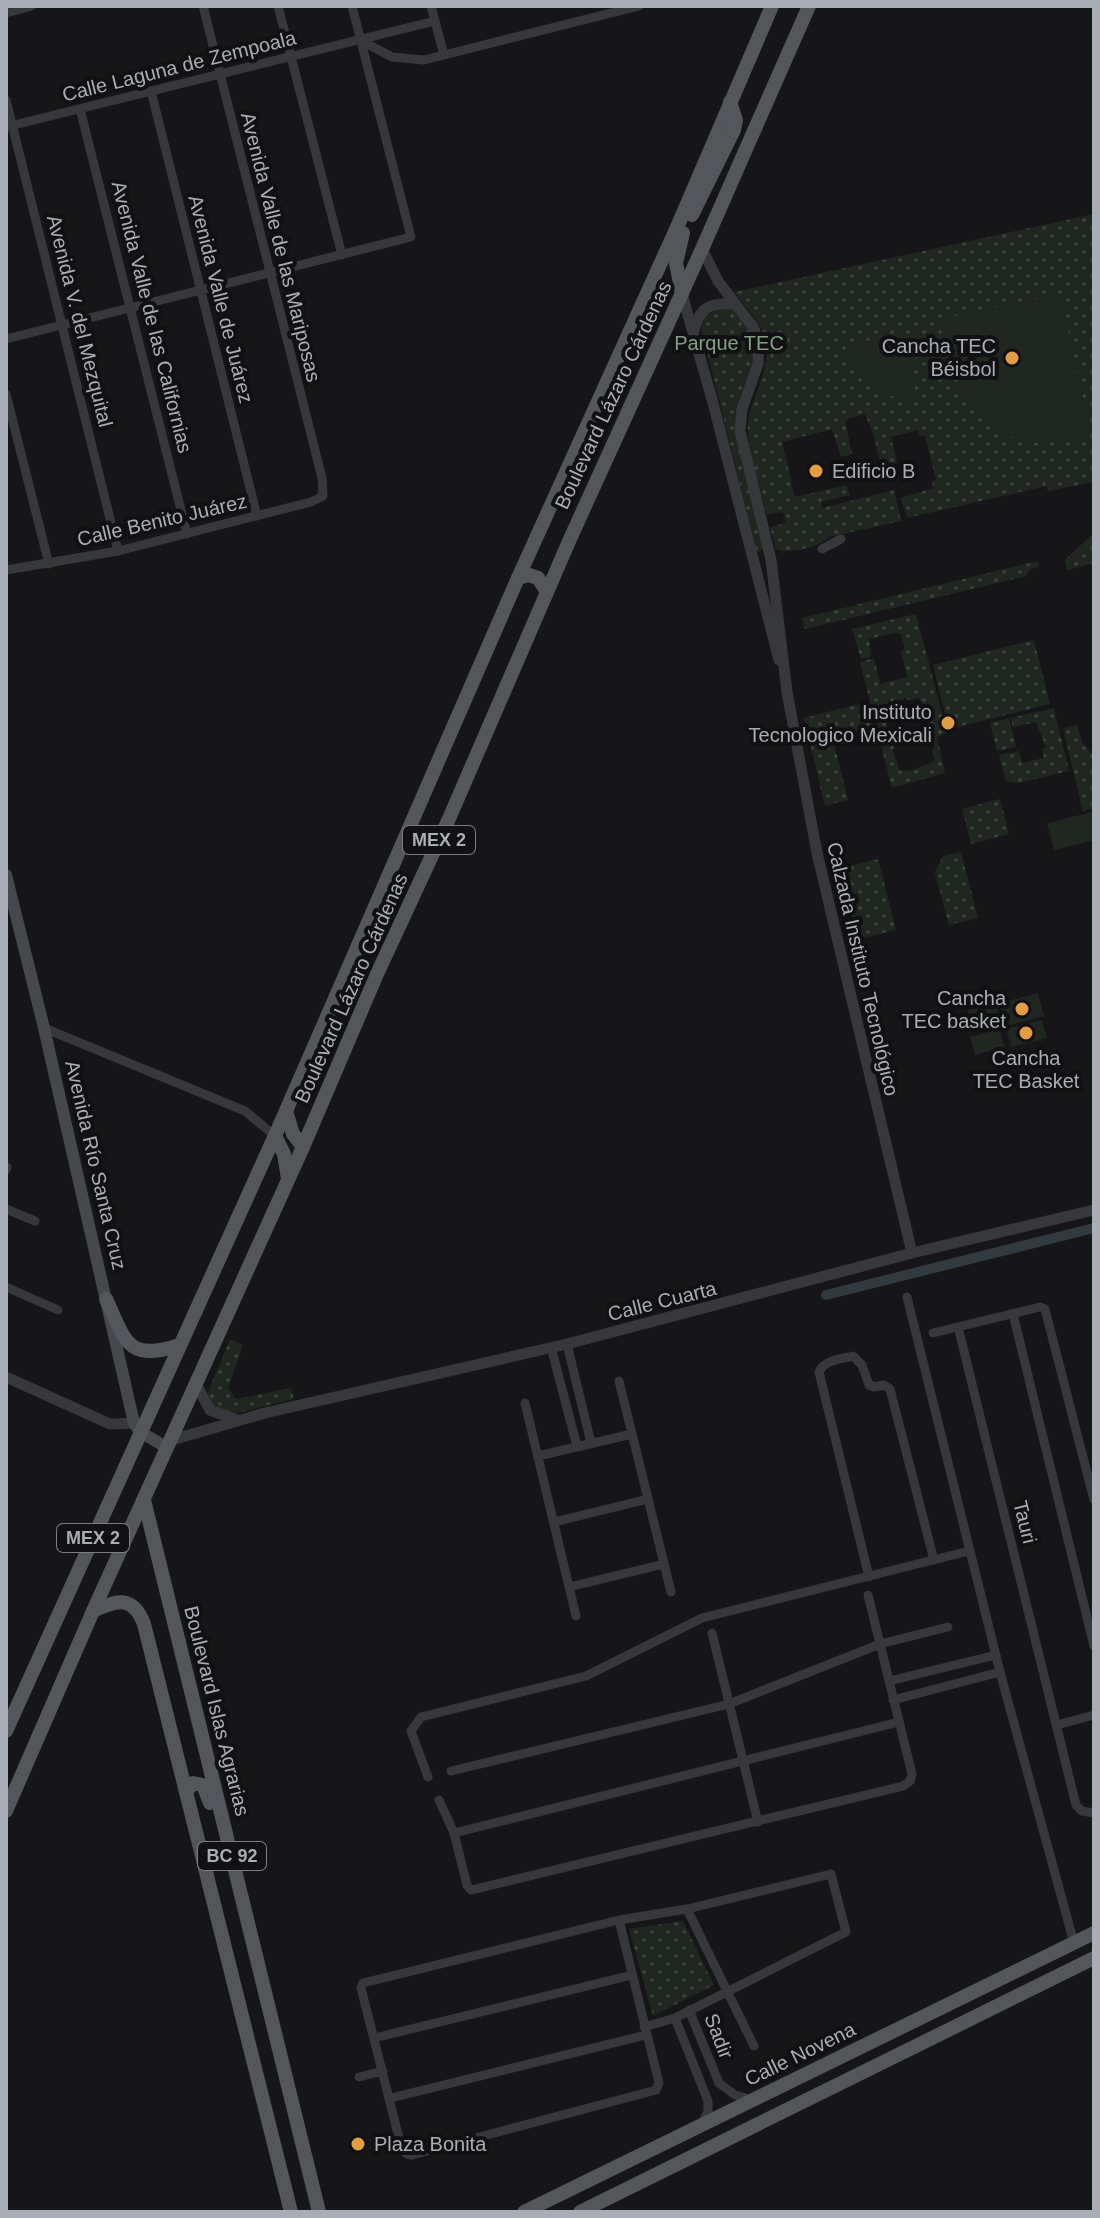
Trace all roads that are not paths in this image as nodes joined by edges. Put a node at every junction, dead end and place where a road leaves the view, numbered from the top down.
1 (32, 6) edge
2 (203, 6) edge
3 (278, 6) edge
4 (352, 6) edge
5 (431, 6) edge
6 (639, 6) edge
7 (772, 6) edge
8 (809, 6) edge
9 (6, 13) edge
10 (435, 21) junction
11 (360, 40) junction
12 (444, 55) junction
13 (290, 57) junction
14 (220, 74) junction
15 (151, 91) junction
16 (6, 100) edge
17 (730, 102) junction
18 (80, 109) junction
19 (9, 126) edge
20 (702, 249) junction
21 (342, 255) junction
22 (268, 273) junction
23 (200, 290) junction
24 (682, 294) junction
25 (735, 304) junction
26 (131, 307) junction
27 (62, 325) junction
28 (693, 334) junction
29 (6, 339) edge
30 (6, 394) edge
31 (323, 496) joint
32 (257, 516) junction
33 (187, 534) junction
34 (841, 539) dead end
35 (822, 549) dead end
36 (118, 551) junction
37 (770, 551) junction
38 (751, 556) junction
39 (49, 564) junction
40 (6, 570) edge
41 (518, 578) junction
42 (547, 592) junction
43 (787, 692) junction
44 (6, 875) edge
45 (352, 956) junction
46 (377, 974) junction
47 (44, 1028) junction
48 (286, 1111) junction
49 (275, 1136) junction
50 (303, 1147) junction
51 (288, 1179) junction
52 (6, 1209) edge
53 (1094, 1210) edge
54 (35, 1221) dead end
55 (912, 1253) junction
56 (6, 1287) edge
57 (907, 1297) dead end
58 (106, 1299) junction
59 (58, 1310) dead end
60 (1013, 1314) junction
61 (958, 1327) junction
62 (933, 1333) dead end
63 (567, 1344) junction
64 (180, 1345) junction
65 (551, 1347) junction
66 (6, 1377) edge
67 (619, 1381) dead end
68 (196, 1384) junction
69 (525, 1403) dead end
70 (238, 1420) junction
71 (137, 1428) junction
72 (632, 1434) junction
73 (591, 1443) junction
74 (170, 1444) junction
75 (577, 1446) junction
76 (538, 1456) junction
77 (648, 1499) junction
78 (144, 1500) junction
79 (1094, 1500) edge
80 (554, 1522) junction
81 (969, 1551) junction
82 (934, 1560) junction
83 (664, 1564) junction
84 (869, 1577) junction
85 (569, 1587) junction
86 (671, 1592) dead end
87 (868, 1595) dead end
88 (93, 1611) junction
89 (576, 1616) dead end
90 (948, 1627) dead end
91 (712, 1633) dead end
92 (880, 1644) junction
93 (1094, 1646) edge
94 (996, 1655) junction
95 (1000, 1672) junction
96 (889, 1681) junction
97 (893, 1700) junction
98 (729, 1704) junction
99 (1094, 1715) edge
100 (899, 1722) junction
101 (1057, 1725) junction
102 (6, 1731) edge
103 (743, 1761) junction
104 (451, 1771) dead end
105 (428, 1777) dead end
106 (186, 1792) junction
107 (439, 1800) dead end
108 (6, 1810) edge
109 (1094, 1813) edge
110 (758, 1822) junction
111 (454, 1833) junction
112 (232, 1857) junction
113 (687, 1909) junction
114 (619, 1920) junction
115 (1094, 1933) edge
116 (1074, 1943) junction
117 (1089, 1961) edge
118 (632, 1975) junction
119 (727, 1992) junction
120 (689, 2010) junction
121 (675, 2018) junction
122 (645, 2031) junction
123 (374, 2038) junction
124 (754, 2046) dead end
125 (256, 2071) junction
126 (383, 2071) junction
127 (359, 2077) dead end
128 (391, 2098) junction
129 (753, 2100) junction
130 (296, 2120) junction
131 (701, 2125) junction
132 (291, 2212) edge
133 (319, 2212) edge
134 (524, 2212) edge
135 (580, 2212) edge

1 - 9 street
2 - 14 street, Avenida Valle de las Mariposas
3 - 13 street
4 - 11 street
5 - 10 street
6 - 12 street
7 - 17 main road, Boulevard Lázaro Cárdenas / MEX 2
8 - 20 main road, Boulevard Lázaro Cárdenas / MEX 2
10 - 11 street, Calle Laguna de Zempoala
10 - 12 street
11 - 12 street
11 - 13 street, Calle Laguna de Zempoala
11 - 21 street
13 - 14 street, Calle Laguna de Zempoala
13 - 21 street
14 - 15 street, Calle Laguna de Zempoala
14 - 22 street, Avenida Valle de las Mariposas
15 - 18 street, Calle Laguna de Zempoala
15 - 23 street, Avenida Valle de Juárez
16 - 19 street, Avenida V. del Mezquital
17 - 24 main road
17 - 41 main road, Boulevard Lázaro Cárdenas / MEX 2
18 - 19 street, Calle Laguna de Zempoala
18 - 26 street, Avenida Valle de las Californias
19 - 27 street, Avenida V. del Mezquital
20 - 24 main road, Boulevard Lázaro Cárdenas / MEX 2
20 - 25 street, Calzada Instituto Tecnológico
21 - 22 street
22 - 23 street
22 - 31 street, Avenida Valle de las Mariposas
23 - 26 street
23 - 32 street, Avenida Valle de Juárez
24 - 28 street, Calzada Instituto Tecnológico
24 - 42 main road, Boulevard Lázaro Cárdenas / MEX 2
25 - 28 street
25 - 37 street, Calzada Instituto Tecnológico
26 - 27 street
26 - 33 street, Avenida Valle de las Californias
27 - 29 street
27 - 36 street, Avenida V. del Mezquital
28 - 38 street, Calzada Instituto Tecnológico
30 - 39 street
31 - 32 street, Calle Benito Juárez
32 - 33 street, Calle Benito Juárez
33 - 36 street, Calle Benito Juárez
34 - 35 street
36 - 39 street, Calle Benito Juárez
37 - 38 street
37 - 43 street, Calzada Instituto Tecnológico
38 - 43 street, Calzada Instituto Tecnológico
39 - 40 street, Calle Benito Juárez
41 - 42 main road
41 - 45 main road, Boulevard Lázaro Cárdenas / MEX 2
42 - 46 main road, Boulevard Lázaro Cárdenas / MEX 2
43 - 55 street, Calzada Instituto Tecnológico
44 - 47 main road, Avenida Río Santa Cruz
45 - 46 main road
45 - 48 main road, Boulevard Lázaro Cárdenas / MEX 2
46 - 50 main road, Boulevard Lázaro Cárdenas / MEX 2
47 - 49 street
47 - 58 main road, Avenida Río Santa Cruz
48 - 49 main road, Boulevard Lázaro Cárdenas / MEX 2
48 - 50 main road
49 - 51 main road
49 - 64 main road, Boulevard Lázaro Cárdenas / MEX 2
50 - 51 main road, Boulevard Lázaro Cárdenas / MEX 2
51 - 68 main road, Boulevard Lázaro Cárdenas / MEX 2
52 - 54 street
53 - 55 street, Calle Cuarta
55 - 63 street, Calle Cuarta
56 - 59 street
57 - 81 street
58 - 64 main road
58 - 71 main road, Avenida Río Santa Cruz
60 - 61 street
60 - 79 street
60 - 93 street
61 - 62 street
61 - 101 street, Tauri
63 - 65 street, Calle Cuarta
63 - 73 street
64 - 71 main road, Boulevard Lázaro Cárdenas / MEX 2
65 - 70 street, Calle Cuarta
65 - 75 street
66 - 71 street
67 - 72 street
68 - 70 street
68 - 74 main road, Boulevard Lázaro Cárdenas / MEX 2
69 - 76 street
70 - 74 street, Calle Cuarta
71 - 74 main road
71 - 102 main road, Boulevard Lázaro Cárdenas / MEX 2
72 - 73 street
72 - 77 street
73 - 75 street
74 - 78 main road, Boulevard Lázaro Cárdenas / MEX 2
75 - 76 street
76 - 80 street
77 - 80 street
77 - 83 street
78 - 88 main road, Boulevard Lázaro Cárdenas / MEX 2
78 - 112 main road, Boulevard Islas Agrarias / BC 92
80 - 85 street
81 - 82 street
81 - 94 street
82 - 84 street
82 - 84 street
83 - 85 street
83 - 86 street
84 - 105 street
85 - 89 street
87 - 92 street
88 - 106 main road, BC 92
88 - 108 main road, Boulevard Lázaro Cárdenas / MEX 2
90 - 92 street
91 - 98 street
92 - 96 street
92 - 98 street
94 - 95 street
94 - 96 street
95 - 97 street
95 - 116 street
96 - 97 street
97 - 100 street
98 - 103 street
98 - 104 street
99 - 101 street
100 - 103 street
100 - 110 street
101 - 109 street, Tauri
103 - 110 street
103 - 111 street
106 - 112 main road
106 - 125 main road, BC 92
107 - 111 street
110 - 111 street
112 - 130 main road, Boulevard Islas Agrarias / BC 92
113 - 114 street
113 - 119 street
113 - 119 street
114 - 118 street
114 - 123 street
115 - 116 main road, Calle Novena
116 - 117 main road
116 - 129 main road, Calle Novena
117 - 135 main road
118 - 122 street
118 - 123 street
119 - 120 street
119 - 124 street
120 - 121 street
120 - 129 street, Sadir
121 - 122 street
121 - 131 street, Sadir
122 - 128 street
122 - 128 street
123 - 126 street
125 - 130 main road
125 - 132 main road, BC 92
126 - 127 street
126 - 128 street
129 - 131 main road, Calle Novena
130 - 133 main road, Boulevard Islas Agrarias / BC 92
131 - 134 main road, Calle Novena

